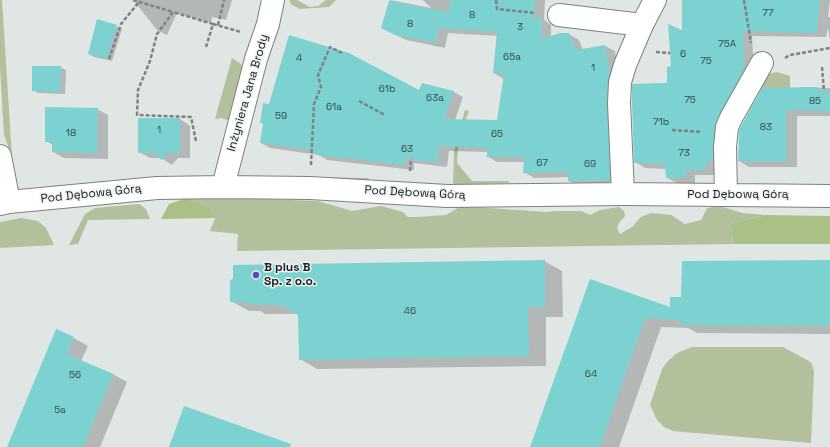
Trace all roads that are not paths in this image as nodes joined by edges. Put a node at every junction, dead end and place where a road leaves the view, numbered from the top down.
1 (274, 0) edge
2 (655, 0) edge
3 (560, 15) road end
4 (642, 25) junction
5 (762, 63) road end
6 (0, 156) edge
7 (223, 187) junction
8 (623, 194) junction
9 (726, 195) junction
10 (830, 196) edge
11 (5, 203) edge

1 - 7 street, Inżyniera Jana Brody
2 - 4 street
3 - 4 street
4 - 8 street
5 - 9 street
6 - 11 street
7 - 8 street, Pod Dębową Górą
7 - 11 street, Pod Dębową Górą
8 - 9 street, Pod Dębową Górą
9 - 10 street, Pod Dębową Górą

